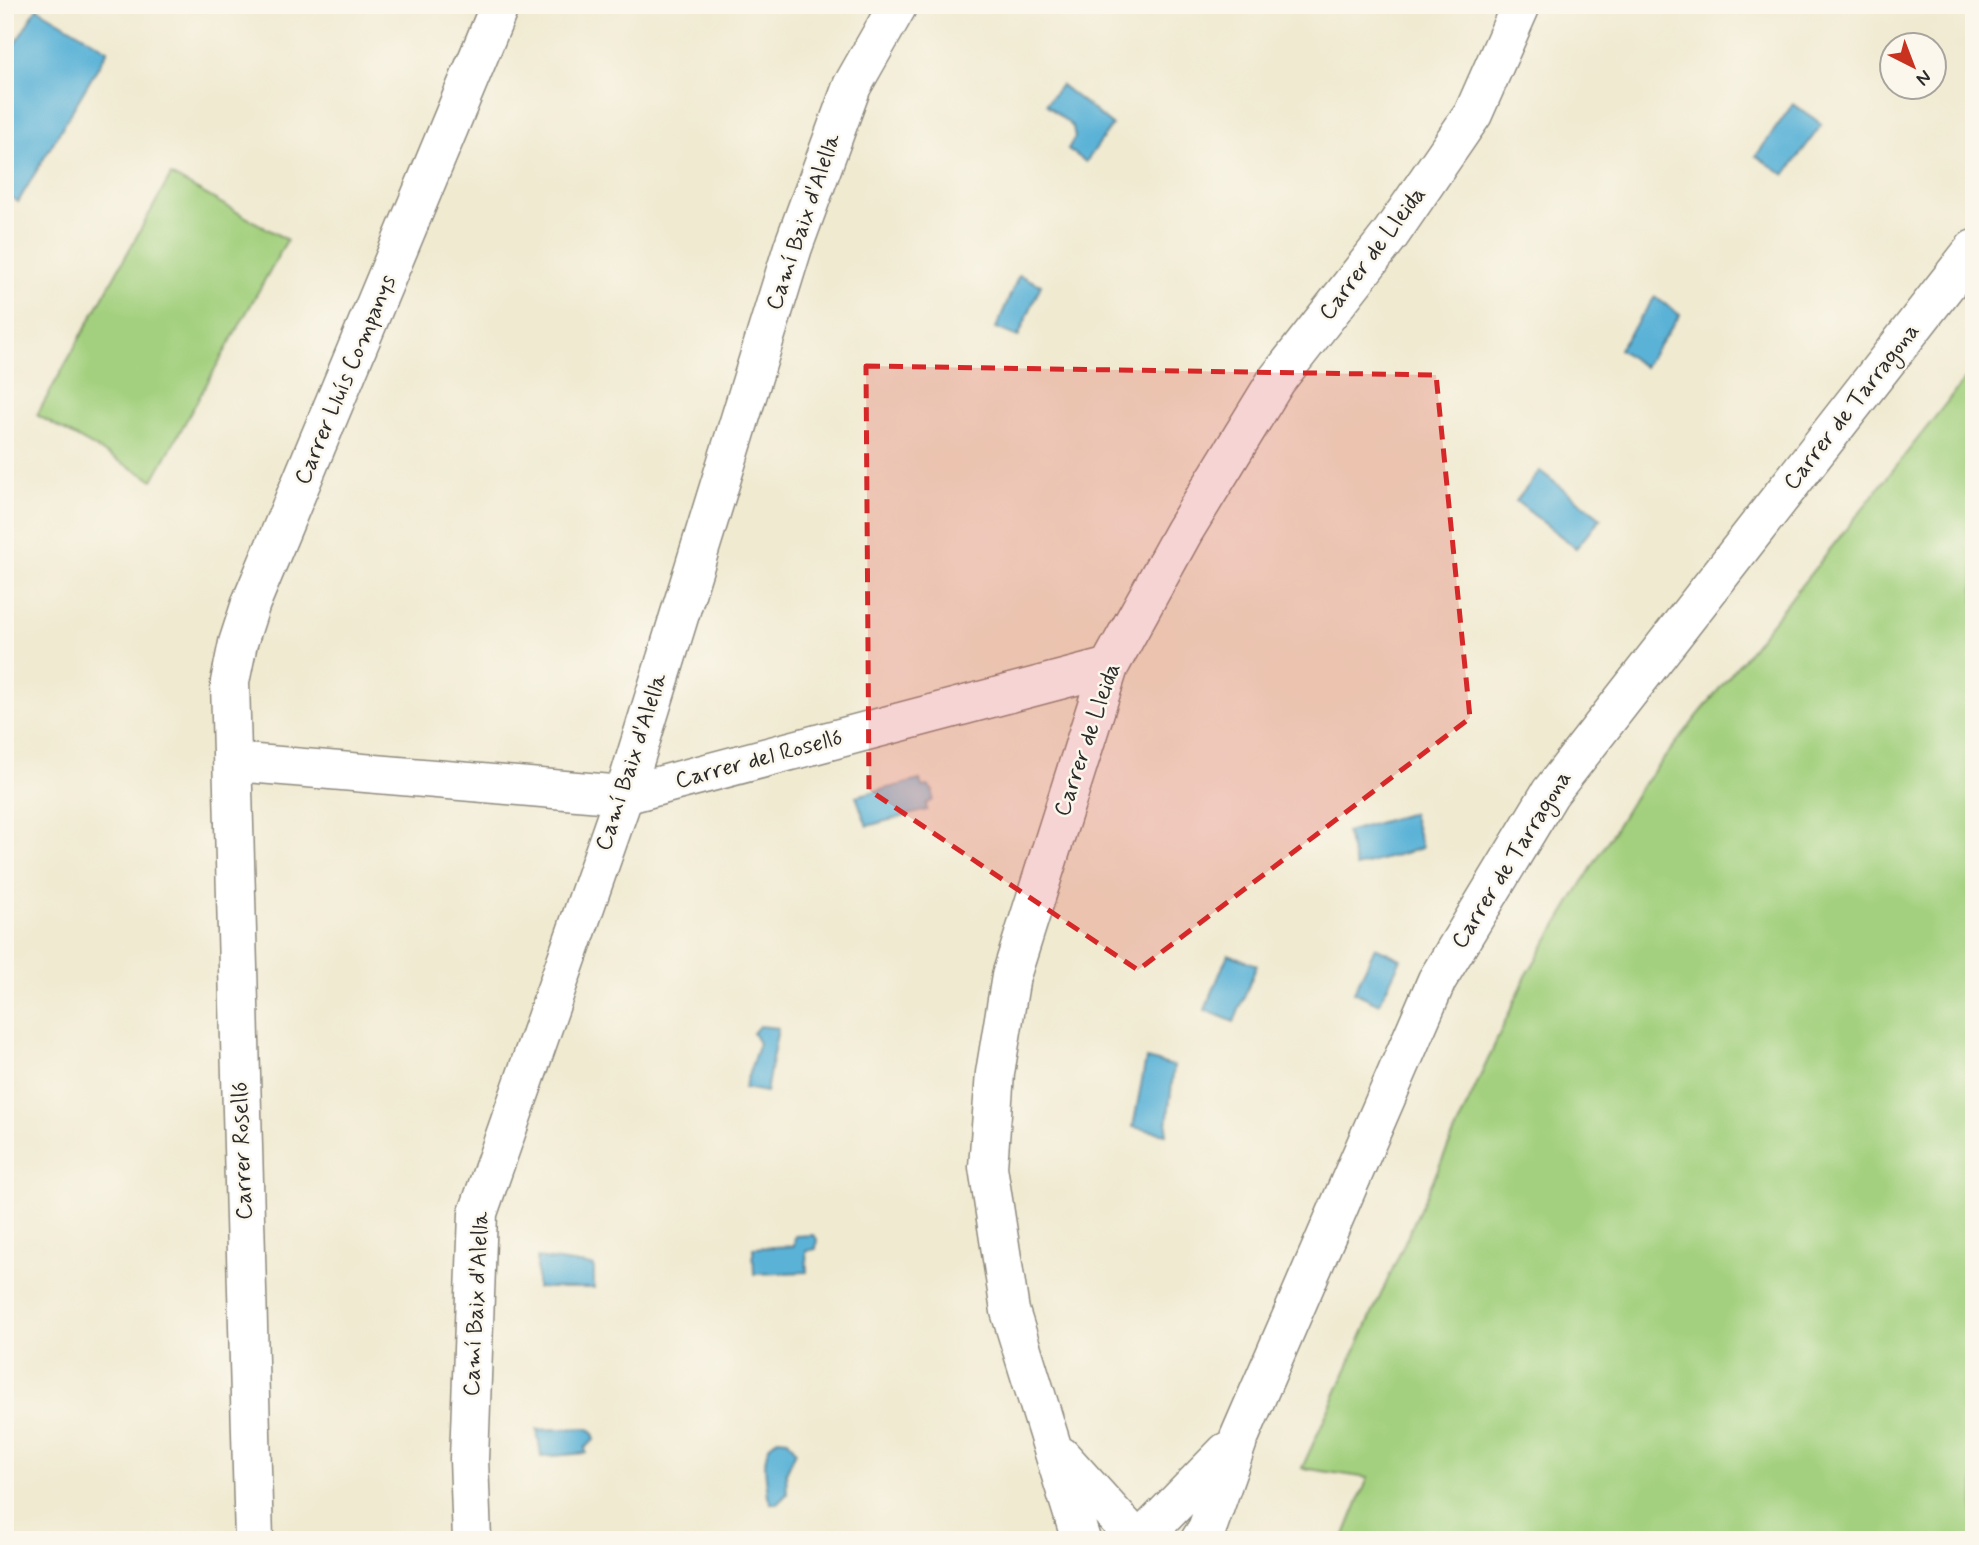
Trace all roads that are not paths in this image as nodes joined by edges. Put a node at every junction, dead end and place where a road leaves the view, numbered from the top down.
1 (500, 5) edge
2 (898, 5) edge
3 (1521, 5) edge
4 (1974, 249) edge
5 (1109, 667) junction
6 (234, 762) junction
7 (624, 795) junction
8 (1239, 1438) junction
9 (1055, 1449) junction
10 (1139, 1535) edge
11 (254, 1540) edge
12 (472, 1540) edge
13 (1082, 1540) edge
14 (1200, 1540) edge

1 - 6 street, Carrer Lluís Companys
2 - 7 street, Camí Baix d'Alella
3 - 5 street, Carrer de Lleida
4 - 8 street, Carrer de Tarragona
5 - 7 street, Carrer del Roselló
5 - 9 street, Carrer de Lleida
6 - 7 street, Carrer del Roselló
6 - 11 street, Carrer Roselló
7 - 12 street, Camí Baix d'Alella
8 - 10 street, Carrer de Tarragona
8 - 14 street, Carrer de Tarragona
9 - 10 street, Carrer de Lleida
9 - 13 street, Carrer de Lleida

